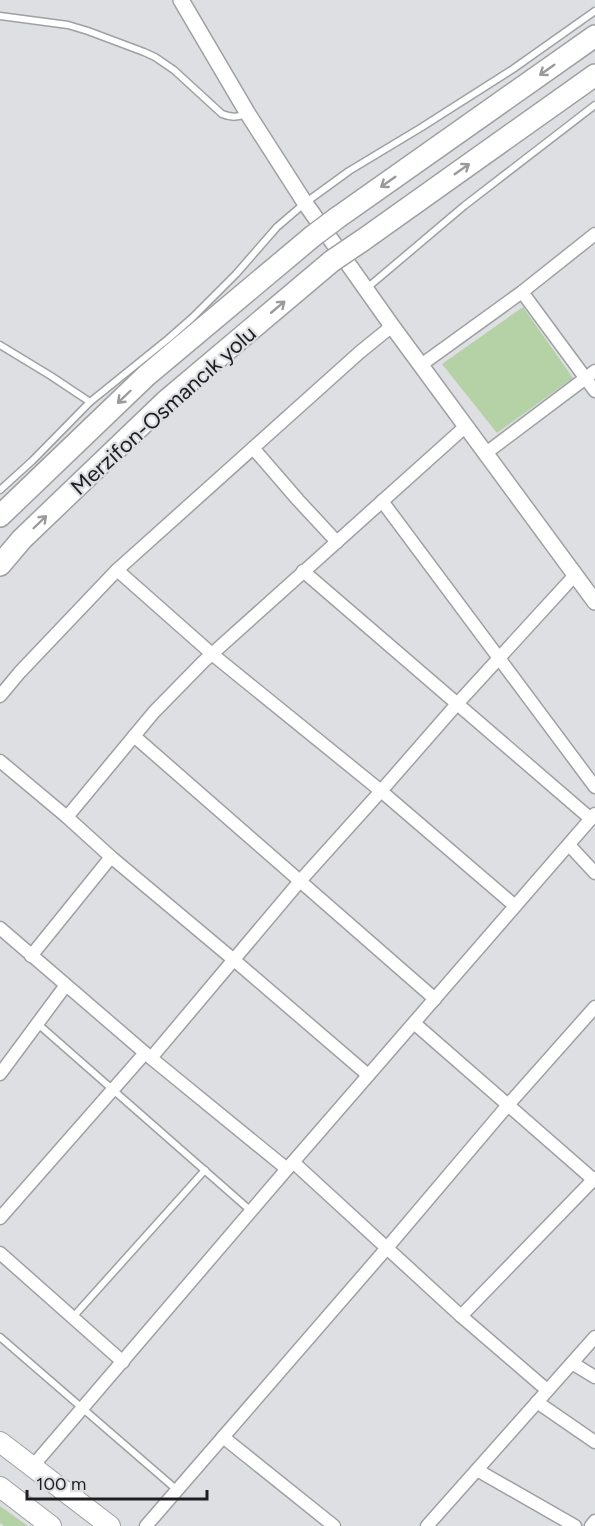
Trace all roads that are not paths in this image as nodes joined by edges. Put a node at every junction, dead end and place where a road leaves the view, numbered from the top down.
1 (181, 0) edge
2 (595, 11) edge
3 (0, 16) edge
4 (595, 36) edge
5 (595, 75) edge
6 (595, 105) edge
7 (248, 114) junction
8 (306, 202) junction
9 (595, 234) edge
10 (366, 289) junction
11 (522, 292) junction
12 (392, 326) junction
13 (0, 345) edge
14 (421, 365) junction
15 (590, 375) edge
16 (595, 391) edge
17 (90, 402) junction
18 (466, 426) junction
19 (253, 448) junction
20 (486, 453) junction
21 (0, 490) edge
22 (382, 501) junction
23 (0, 516) edge
24 (337, 542) junction
25 (0, 565) edge
26 (117, 570) junction
27 (303, 571) junction
28 (575, 575) junction
29 (595, 602) edge
30 (212, 654) junction
31 (499, 658) junction
32 (0, 696) edge
33 (457, 704) junction
34 (134, 736) junction
35 (0, 761) edge
36 (595, 787) edge
37 (381, 791) junction
38 (67, 817) junction
39 (593, 817) edge
40 (569, 845) junction
41 (111, 857) junction
42 (595, 873) edge
43 (300, 881) junction
44 (515, 906) junction
45 (0, 928) edge
46 (31, 956) junction
47 (234, 960) junction
48 (66, 985) junction
49 (435, 999) junction
50 (595, 1007) edge
51 (414, 1023) junction
52 (38, 1024) junction
53 (148, 1055) junction
54 (0, 1074) edge
55 (368, 1075) junction
56 (113, 1090) junction
57 (508, 1106) junction
58 (290, 1166) junction
59 (205, 1170) junction
60 (594, 1179) edge
61 (251, 1210) junction
62 (0, 1218) edge
63 (386, 1249) junction
64 (0, 1253) edge
65 (461, 1316) junction
66 (73, 1317) junction
67 (0, 1337) edge
68 (595, 1337) edge
69 (123, 1362) junction
70 (572, 1363) junction
71 (595, 1377) edge
72 (547, 1390) junction
73 (537, 1402) junction
74 (82, 1408) junction
75 (223, 1437) junction
76 (0, 1442) edge
77 (595, 1442) edge
78 (32, 1467) junction
79 (477, 1470) junction
80 (0, 1487) edge
81 (177, 1490) junction
82 (595, 1521) edge
83 (51, 1526) edge
84 (110, 1526) edge
85 (146, 1526) edge
86 (334, 1526) edge
87 (427, 1526) edge
88 (575, 1526) edge
89 (591, 1526) edge

1 - 7 street
2 - 8 lane
3 - 7 lane
4 -> 23 highway, Merzifon-Osmancık yolu, bridge
25 -> 5 highway, Merzifon-Osmancık yolu, bridge
6 - 10 lane
7 - 8 street
8 - 10 street
8 - 17 lane
9 - 11 street
10 - 12 street
11 - 14 street
11 - 15 street
12 - 14 street
12 - 19 street
13 - 17 lane
14 - 18 street
15 - 16 street
15 - 20 street
17 - 21 lane
18 - 20 street
18 - 22 street
19 - 24 street
19 - 26 street
20 - 28 street
22 - 24 street
22 - 31 street
24 - 27 street
26 - 30 street
26 - 32 street
27 - 30 street
27 - 33 street
28 - 29 street
28 - 31 street
30 - 34 street
30 - 37 street
31 - 33 street
31 - 36 street
33 - 37 street
33 - 39 street
34 - 38 street
34 - 43 street
35 - 38 street
37 - 43 street
37 - 44 street
38 - 41 street
39 - 40 street
40 - 42 street
40 - 44 street
41 - 46 street
41 - 47 street
43 - 47 street
43 - 49 street
44 - 49 street
45 - 46 street
46 - 48 street
47 - 53 street
47 - 55 street
48 - 52 street
48 - 53 street
49 - 51 street
50 - 57 street
51 - 55 street
51 - 57 street
52 - 54 street
52 - 56 lane
53 - 56 street
53 - 58 street
55 - 58 street
56 - 59 lane
56 - 62 street
57 - 60 street
57 - 63 street
58 - 61 street
58 - 63 street
59 - 61 lane
59 - 66 lane
60 - 65 street
61 - 69 street
63 - 65 street
63 - 75 street
64 - 66 street
65 - 72 street
66 - 69 street
67 - 74 lane
68 - 70 street
69 - 74 street
70 - 71 street
70 - 72 street
72 - 73 street
73 - 77 street
73 - 79 street
74 - 78 street
74 - 81 lane
75 - 81 street
75 - 86 street
76 - 78 main road
78 - 84 main road
79 - 87 street
79 - 88 street
80 - 83 main road
81 - 85 street
82 - 89 street

